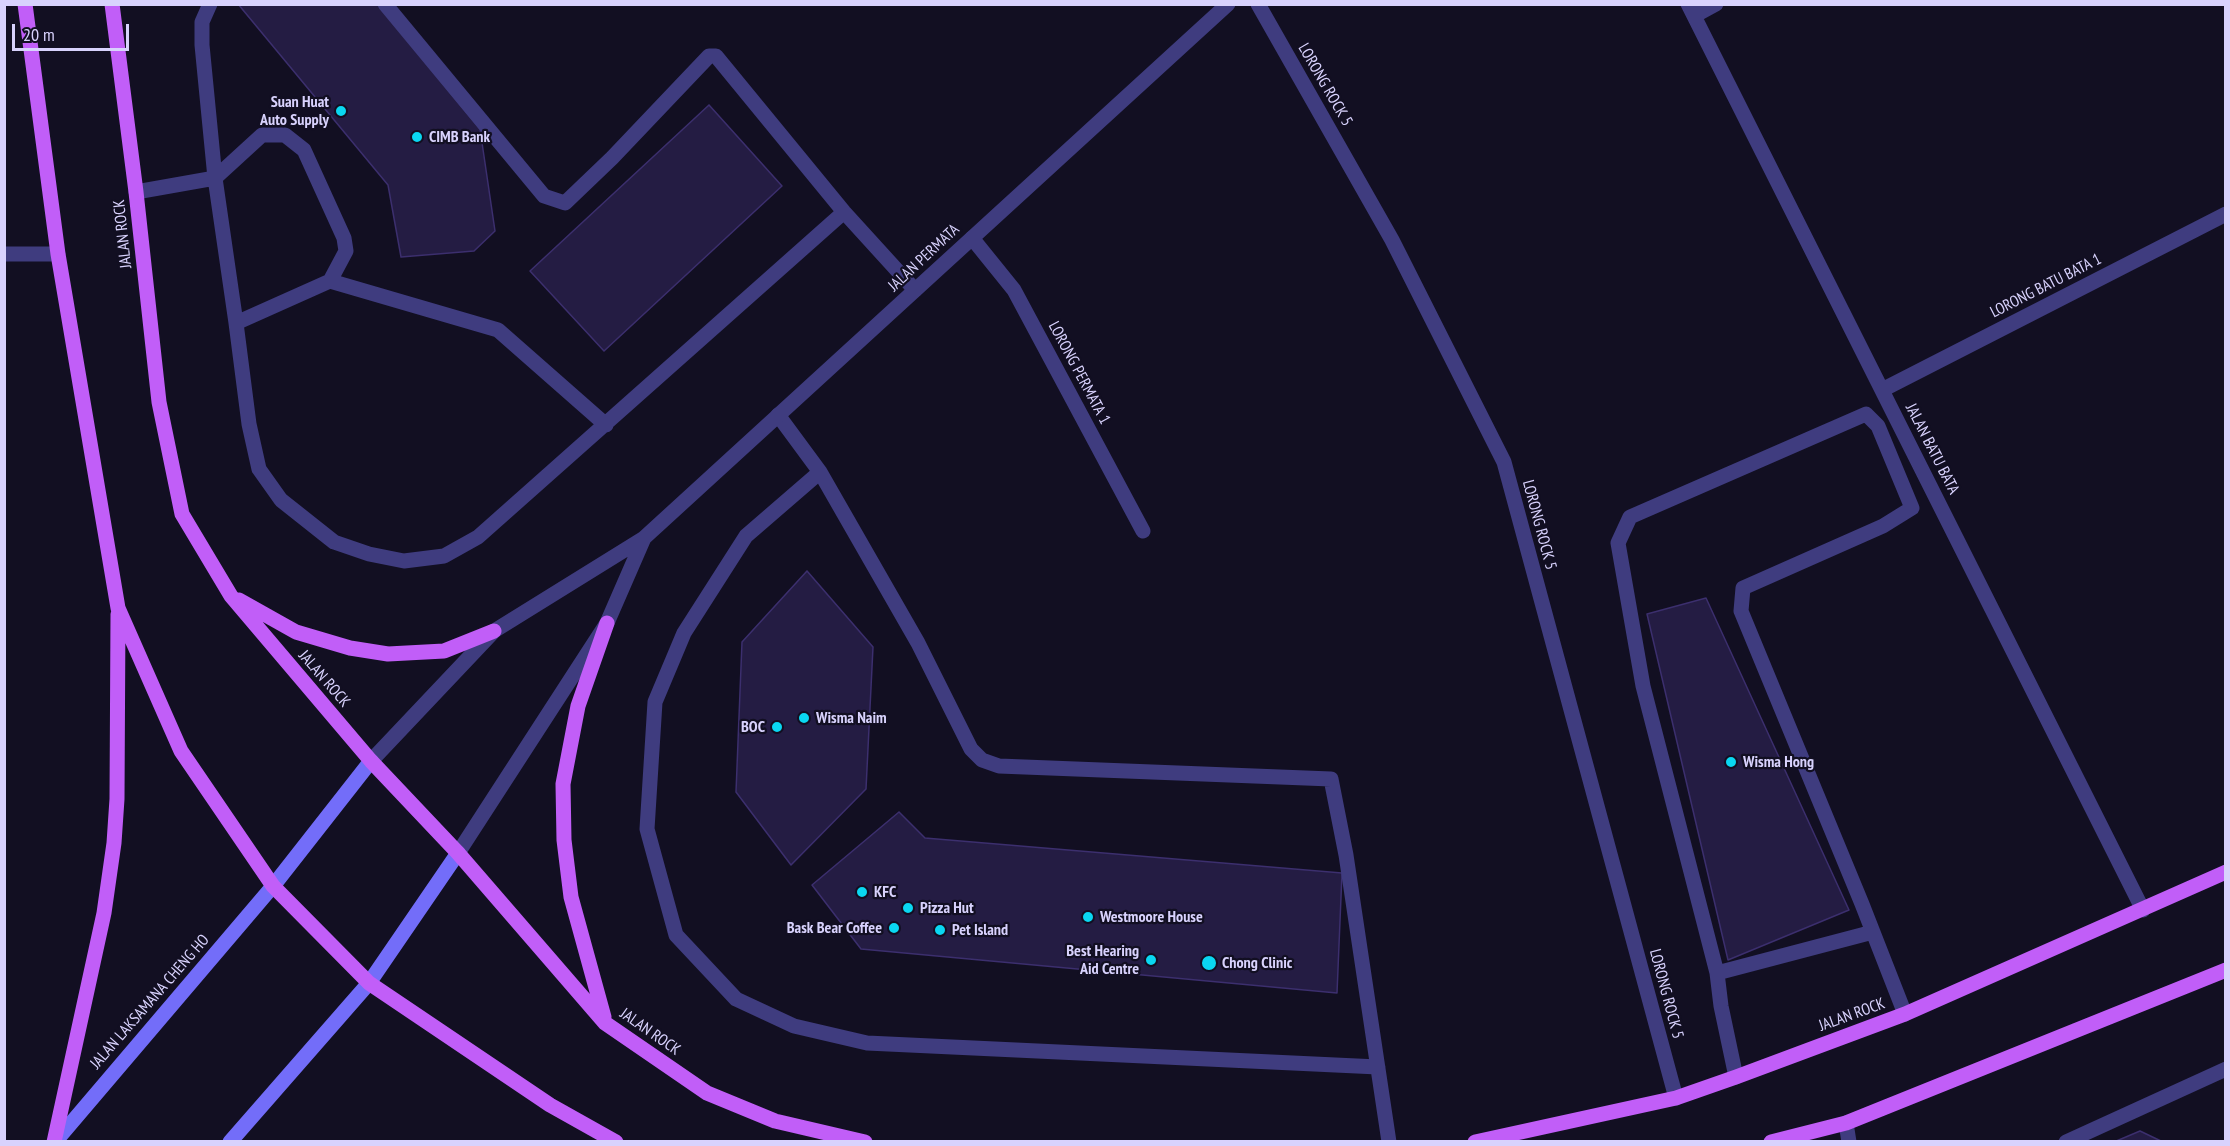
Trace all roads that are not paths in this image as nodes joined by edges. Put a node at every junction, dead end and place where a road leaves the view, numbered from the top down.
1 (25, 4) edge
2 (112, 4) edge
3 (210, 4) edge
4 (385, 4) edge
5 (1227, 4) edge
6 (1258, 4) edge
7 (1716, 4) edge
8 (1691, 10) edge
9 (215, 178) junction
10 (136, 192) junction
11 (844, 213) junction
12 (2226, 214) edge
13 (972, 238) junction
14 (4, 254) edge
15 (58, 254) junction
16 (330, 281) junction
17 (915, 290) junction
18 (237, 323) junction
19 (1882, 390) junction
20 (778, 415) junction
21 (606, 425) junction
22 (820, 472) junction
23 (1143, 531) dead end
24 (644, 538) junction
25 (231, 596) junction
26 (118, 608) junction
27 (607, 623) junction
28 (494, 631) junction
29 (371, 761) junction
30 (458, 853) junction
31 (2226, 872) edge
32 (273, 886) junction
33 (2143, 910) junction
34 (1873, 932) junction
35 (2226, 970) edge
36 (1717, 974) junction
37 (369, 983) junction
38 (1905, 1014) junction
39 (605, 1023) junction
40 (1378, 1067) junction
41 (2226, 1069) edge
42 (1736, 1077) junction
43 (1676, 1098) junction
44 (1846, 1123) junction
45 (54, 1142) edge
46 (230, 1142) edge
47 (616, 1142) edge
48 (865, 1142) edge
49 (1389, 1142) edge
50 (1475, 1142) edge
51 (1771, 1142) edge
52 (1849, 1142) edge
53 (2066, 1142) edge

1 - 15 main road
2 - 10 main road, JALAN ROCK
3 - 9 street
4 - 11 street
5 - 13 street, JALAN PERMATA
6 - 43 street, LORONG ROCK 5
7 - 8 street
8 - 19 street, JALAN BATU BATA
9 - 10 street
9 - 16 street
9 - 18 street
10 - 25 main road, JALAN ROCK
11 - 17 street
11 - 21 street
12 - 19 street, LORONG BATU BATA 1
13 - 17 street, JALAN PERMATA
13 - 23 street, LORONG PERMATA 1
14 - 15 street
15 - 26 main road
16 - 18 street
16 - 21 street
17 - 20 street, JALAN PERMATA
18 - 21 street
19 - 33 street, JALAN BATU BATA
20 - 22 street
20 - 24 street, JALAN PERMATA
22 - 40 street
22 - 40 street
24 - 27 street
24 - 28 street
25 - 28 main road
25 - 29 main road, JALAN ROCK
26 - 32 main road
26 - 45 main road
27 - 30 street
27 - 39 main road
28 - 29 street
29 - 30 main road, JALAN ROCK
29 - 32 main road, JALAN LAKSAMANA CHENG HO
30 - 37 main road
30 - 39 main road, JALAN ROCK
31 - 33 main road, JALAN ROCK
32 - 37 main road
32 - 45 main road, JALAN LAKSAMANA CHENG HO
33 - 38 main road, JALAN ROCK
34 - 36 street
34 - 36 street
34 - 38 street
35 - 44 main road
36 - 42 street
37 - 46 main road
37 - 47 main road
38 - 42 main road, JALAN ROCK
39 - 48 main road, JALAN ROCK
40 - 49 street
41 - 53 street
42 - 43 main road, JALAN ROCK
43 - 50 main road, JALAN ROCK
44 - 51 main road
44 - 52 street

